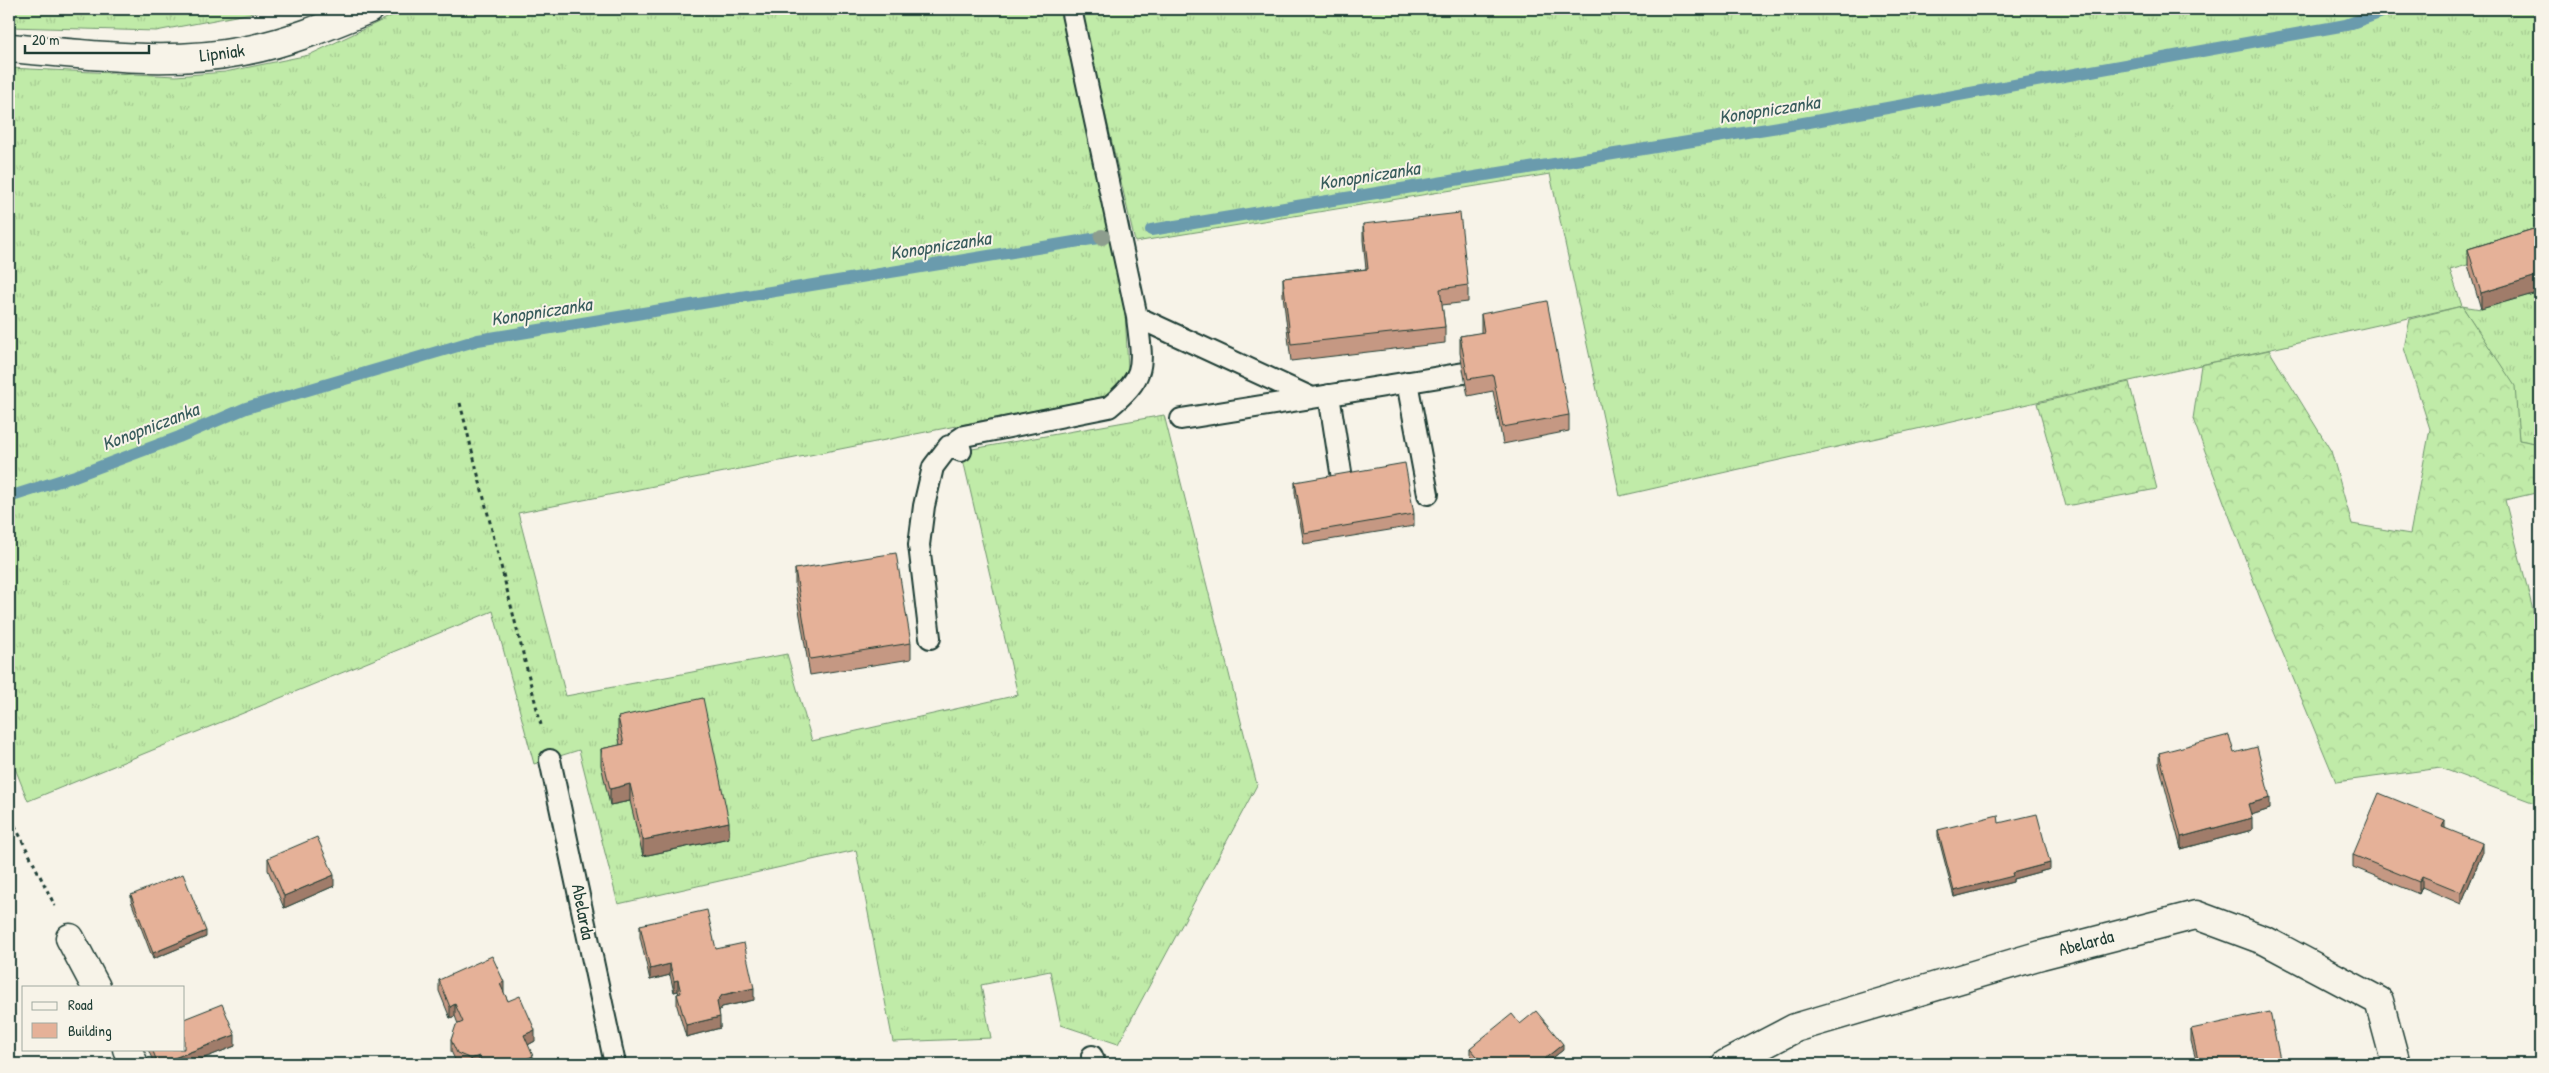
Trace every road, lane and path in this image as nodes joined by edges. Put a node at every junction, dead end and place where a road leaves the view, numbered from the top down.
1 (369, 9) edge
2 (1071, 9) edge
3 (9, 48) edge
4 (1137, 317) junction
5 (1464, 373) edge
6 (1407, 382) junction
7 (1321, 396) junction
8 (460, 403) dead end
9 (1181, 419) dead end
10 (1344, 485) edge
11 (1428, 494) dead end
12 (930, 638) dead end
13 (550, 760) joint
14 (9, 827) edge
15 (70, 938) joint
16 (95, 986) edge
17 (127, 1050) edge
18 (134, 1064) edge
19 (614, 1064) edge
20 (1726, 1064) edge
21 (2396, 1064) edge

1 - 3 street, Lipniak
2 - 4 lane
4 - 7 lane
4 - 12 lane
5 - 6 lane
6 - 7 lane
6 - 11 lane
7 - 9 lane
7 - 10 lane
8 - 13 path
13 - 19 lane, Abelarda
14 - 15 path
15 - 16 street
17 - 18 street
20 - 21 street, Abelarda

